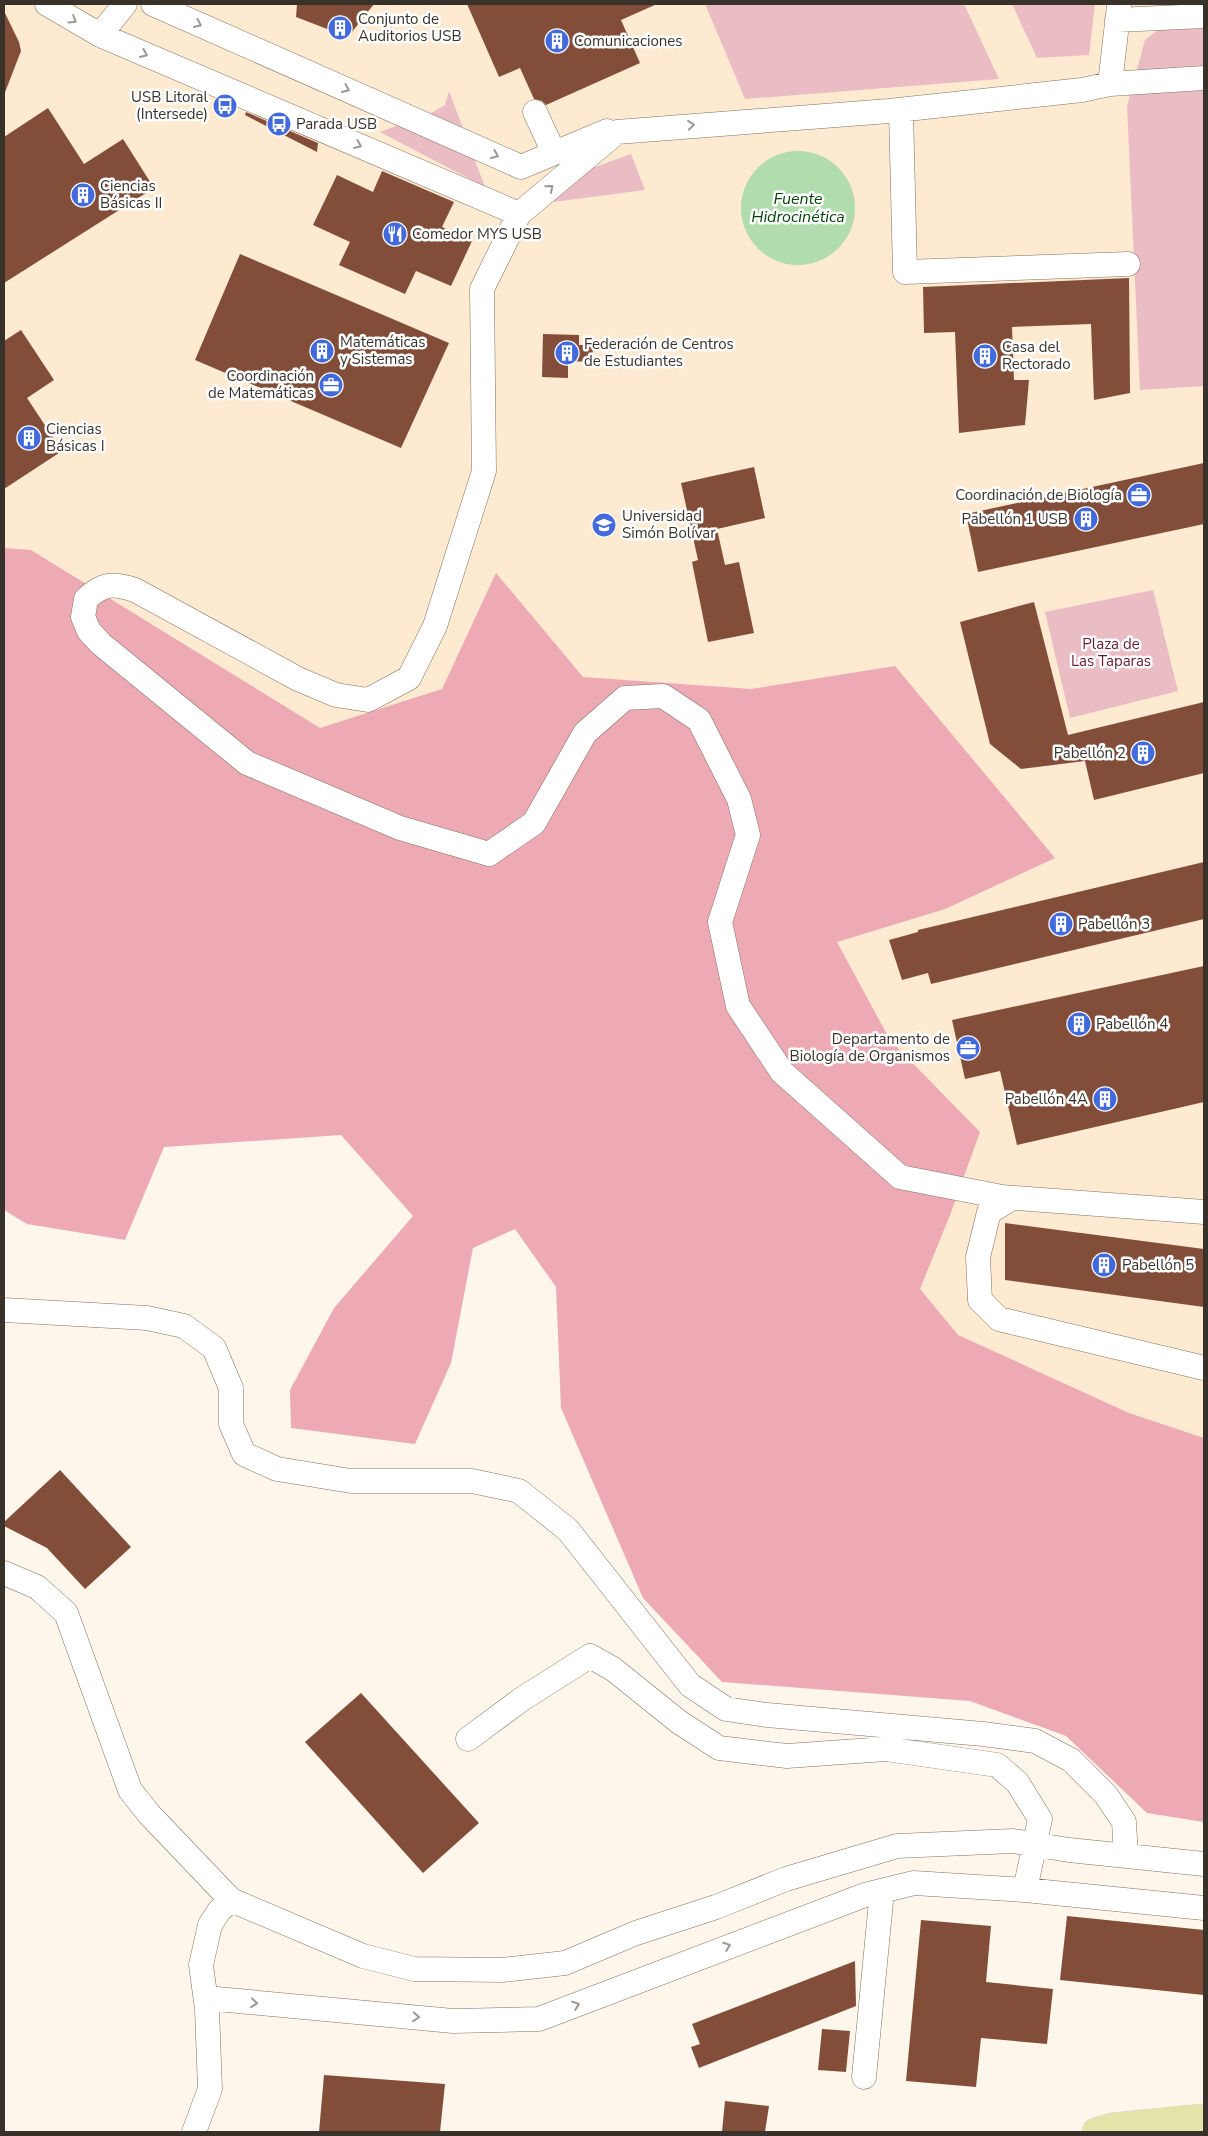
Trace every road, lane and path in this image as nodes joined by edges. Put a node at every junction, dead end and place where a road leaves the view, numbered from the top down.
1 (47, 4) edge
2 (125, 4) edge
3 (153, 4) edge
4 (1118, 12) edge
5 (1204, 16) edge
6 (100, 35) junction
7 (1204, 78) edge
8 (1110, 84) junction
9 (901, 110) junction
10 (536, 112) dead end
11 (617, 132) junction
12 (554, 153) junction
13 (519, 214) junction
14 (1128, 264) dead end
15 (1012, 1198) junction
16 (1204, 1212) edge
17 (4, 1310) edge
18 (1204, 1368) edge
19 (4, 1573) edge
20 (468, 1739) dead end
21 (1036, 1845) junction
22 (1126, 1856) junction
23 (1204, 1864) edge
24 (1025, 1890) junction
25 (882, 1891) junction
26 (231, 1900) junction
27 (1204, 1908) edge
28 (206, 1998) junction
29 (864, 2077) dead end
30 (1204, 2118) edge
31 (194, 2132) edge
32 (1096, 2132) edge

1 -> 6 lane
2 - 6 lane
3 -> 12 lane
4 - 5 lane
4 - 8 lane
6 -> 13 lane
7 - 8 lane
8 - 9 lane
11 -> 9 lane
9 - 14 lane
10 - 12 lane
11 - 12 lane
13 -> 11 lane
13 - 15 lane
15 - 16 lane
15 - 18 lane
17 - 22 lane
19 - 26 lane
20 - 21 lane
21 - 22 lane
21 - 24 lane
21 - 26 lane
22 - 23 lane
24 - 25 lane
24 - 27 lane
28 -> 25 lane
25 - 29 lane
26 - 28 lane
28 - 31 lane
30 - 32 main road

